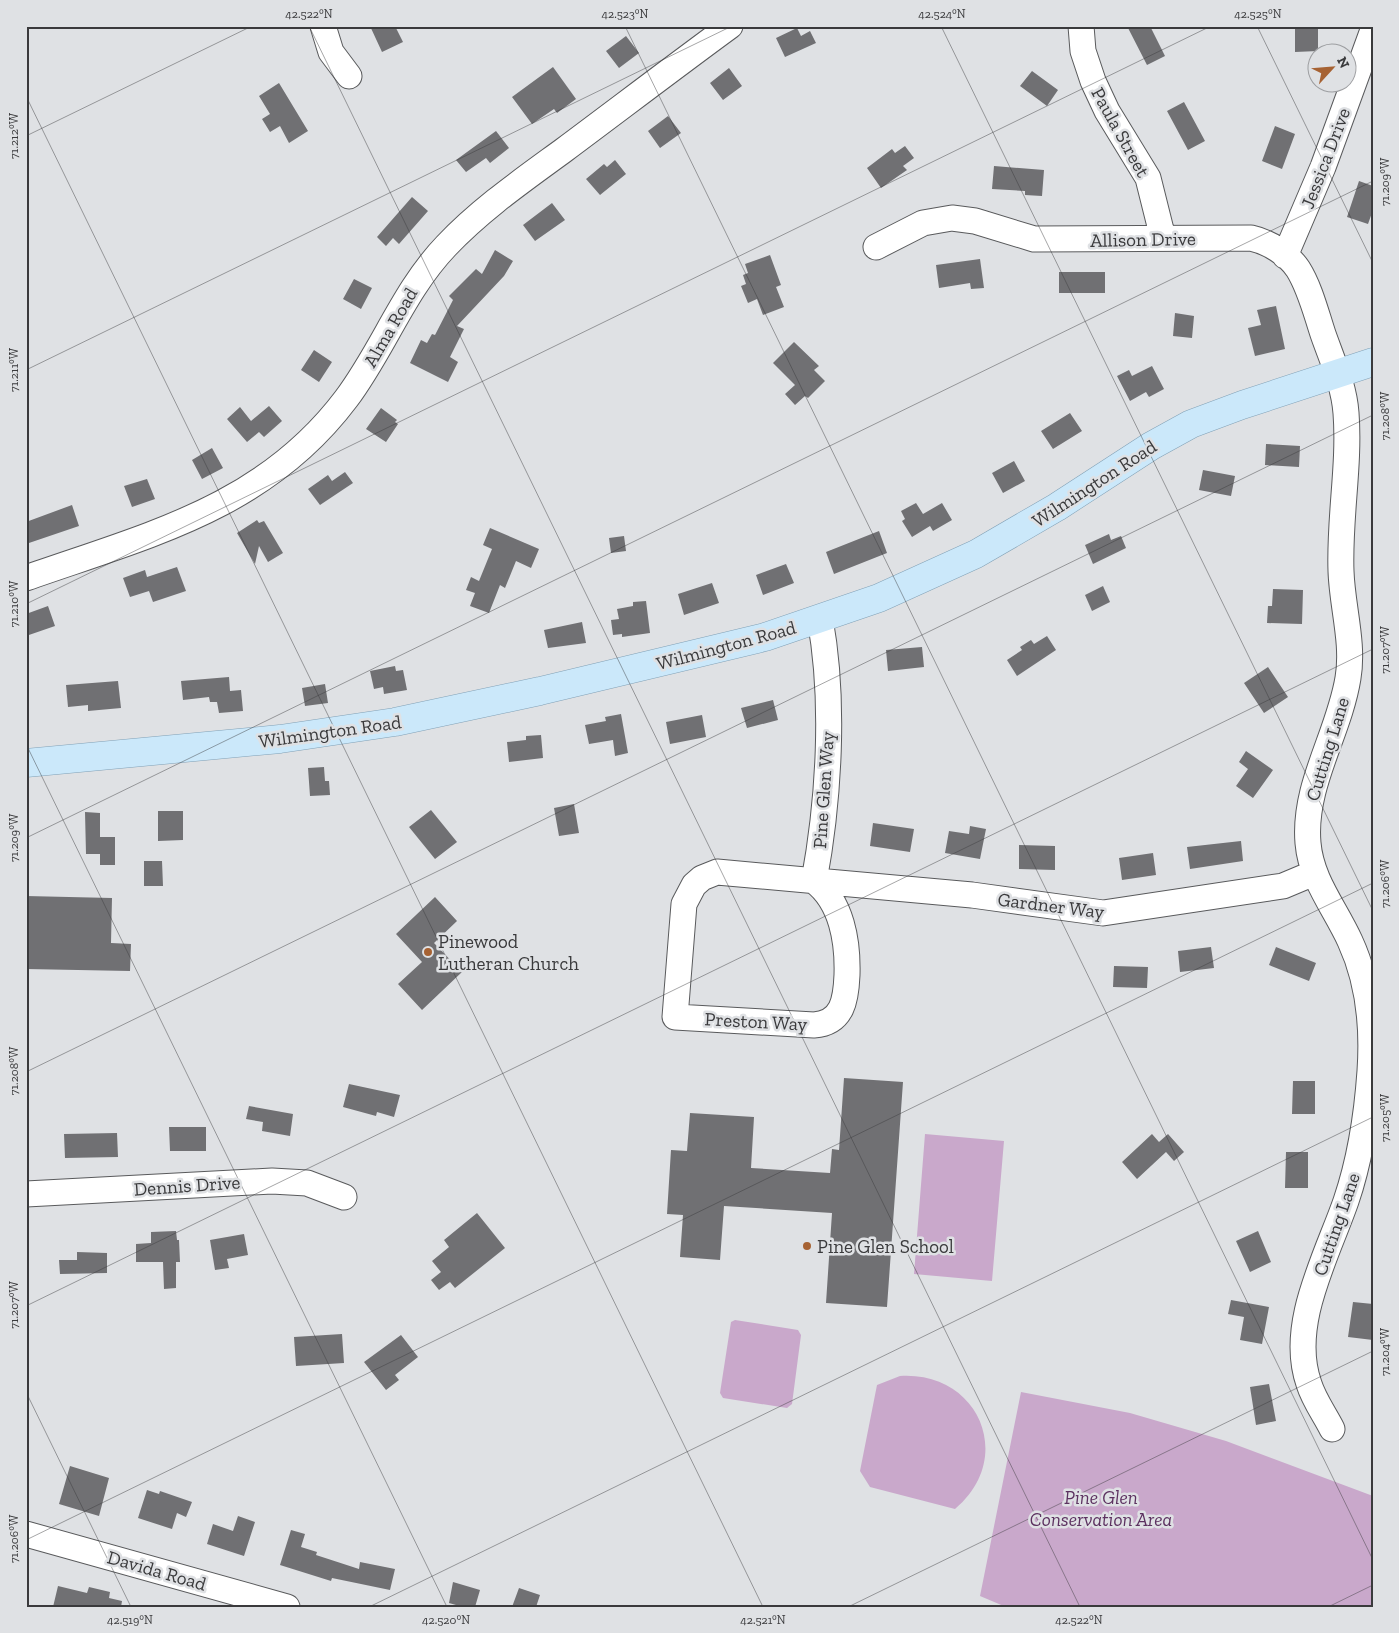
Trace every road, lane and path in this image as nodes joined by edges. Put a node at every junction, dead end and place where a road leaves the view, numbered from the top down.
1 (323, 26) edge
2 (730, 26) edge
3 (1081, 26) edge
4 (1373, 30) edge
5 (349, 76) dead end
6 (1163, 238) junction
7 (876, 247) dead end
8 (1285, 256) junction
9 (1373, 362) edge
10 (1337, 373) junction
11 (26, 578) edge
12 (820, 619) junction
13 (26, 763) edge
14 (1314, 873) junction
15 (814, 881) junction
16 (26, 1194) edge
17 (344, 1197) dead end
18 (1332, 1429) dead end
19 (26, 1534) edge
20 (287, 1607) edge

1 - 5 street
2 - 11 street, Alma Road
3 - 6 street, Paula Street
4 - 8 street, Jessica Drive
6 - 7 street, Allison Drive
6 - 8 street, Allison Drive
8 - 10 street, Allison Drive
9 - 10 main road, Wilmington Road
10 - 12 main road, Wilmington Road
10 - 14 street, Cutting Lane
12 - 13 main road, Wilmington Road
12 - 15 street, Pine Glen Way
14 - 15 street, Gardner Way
14 - 18 street, Cutting Lane
15 - 15 street, Preston Way
16 - 17 street, Dennis Drive
19 - 20 street, Davida Road

